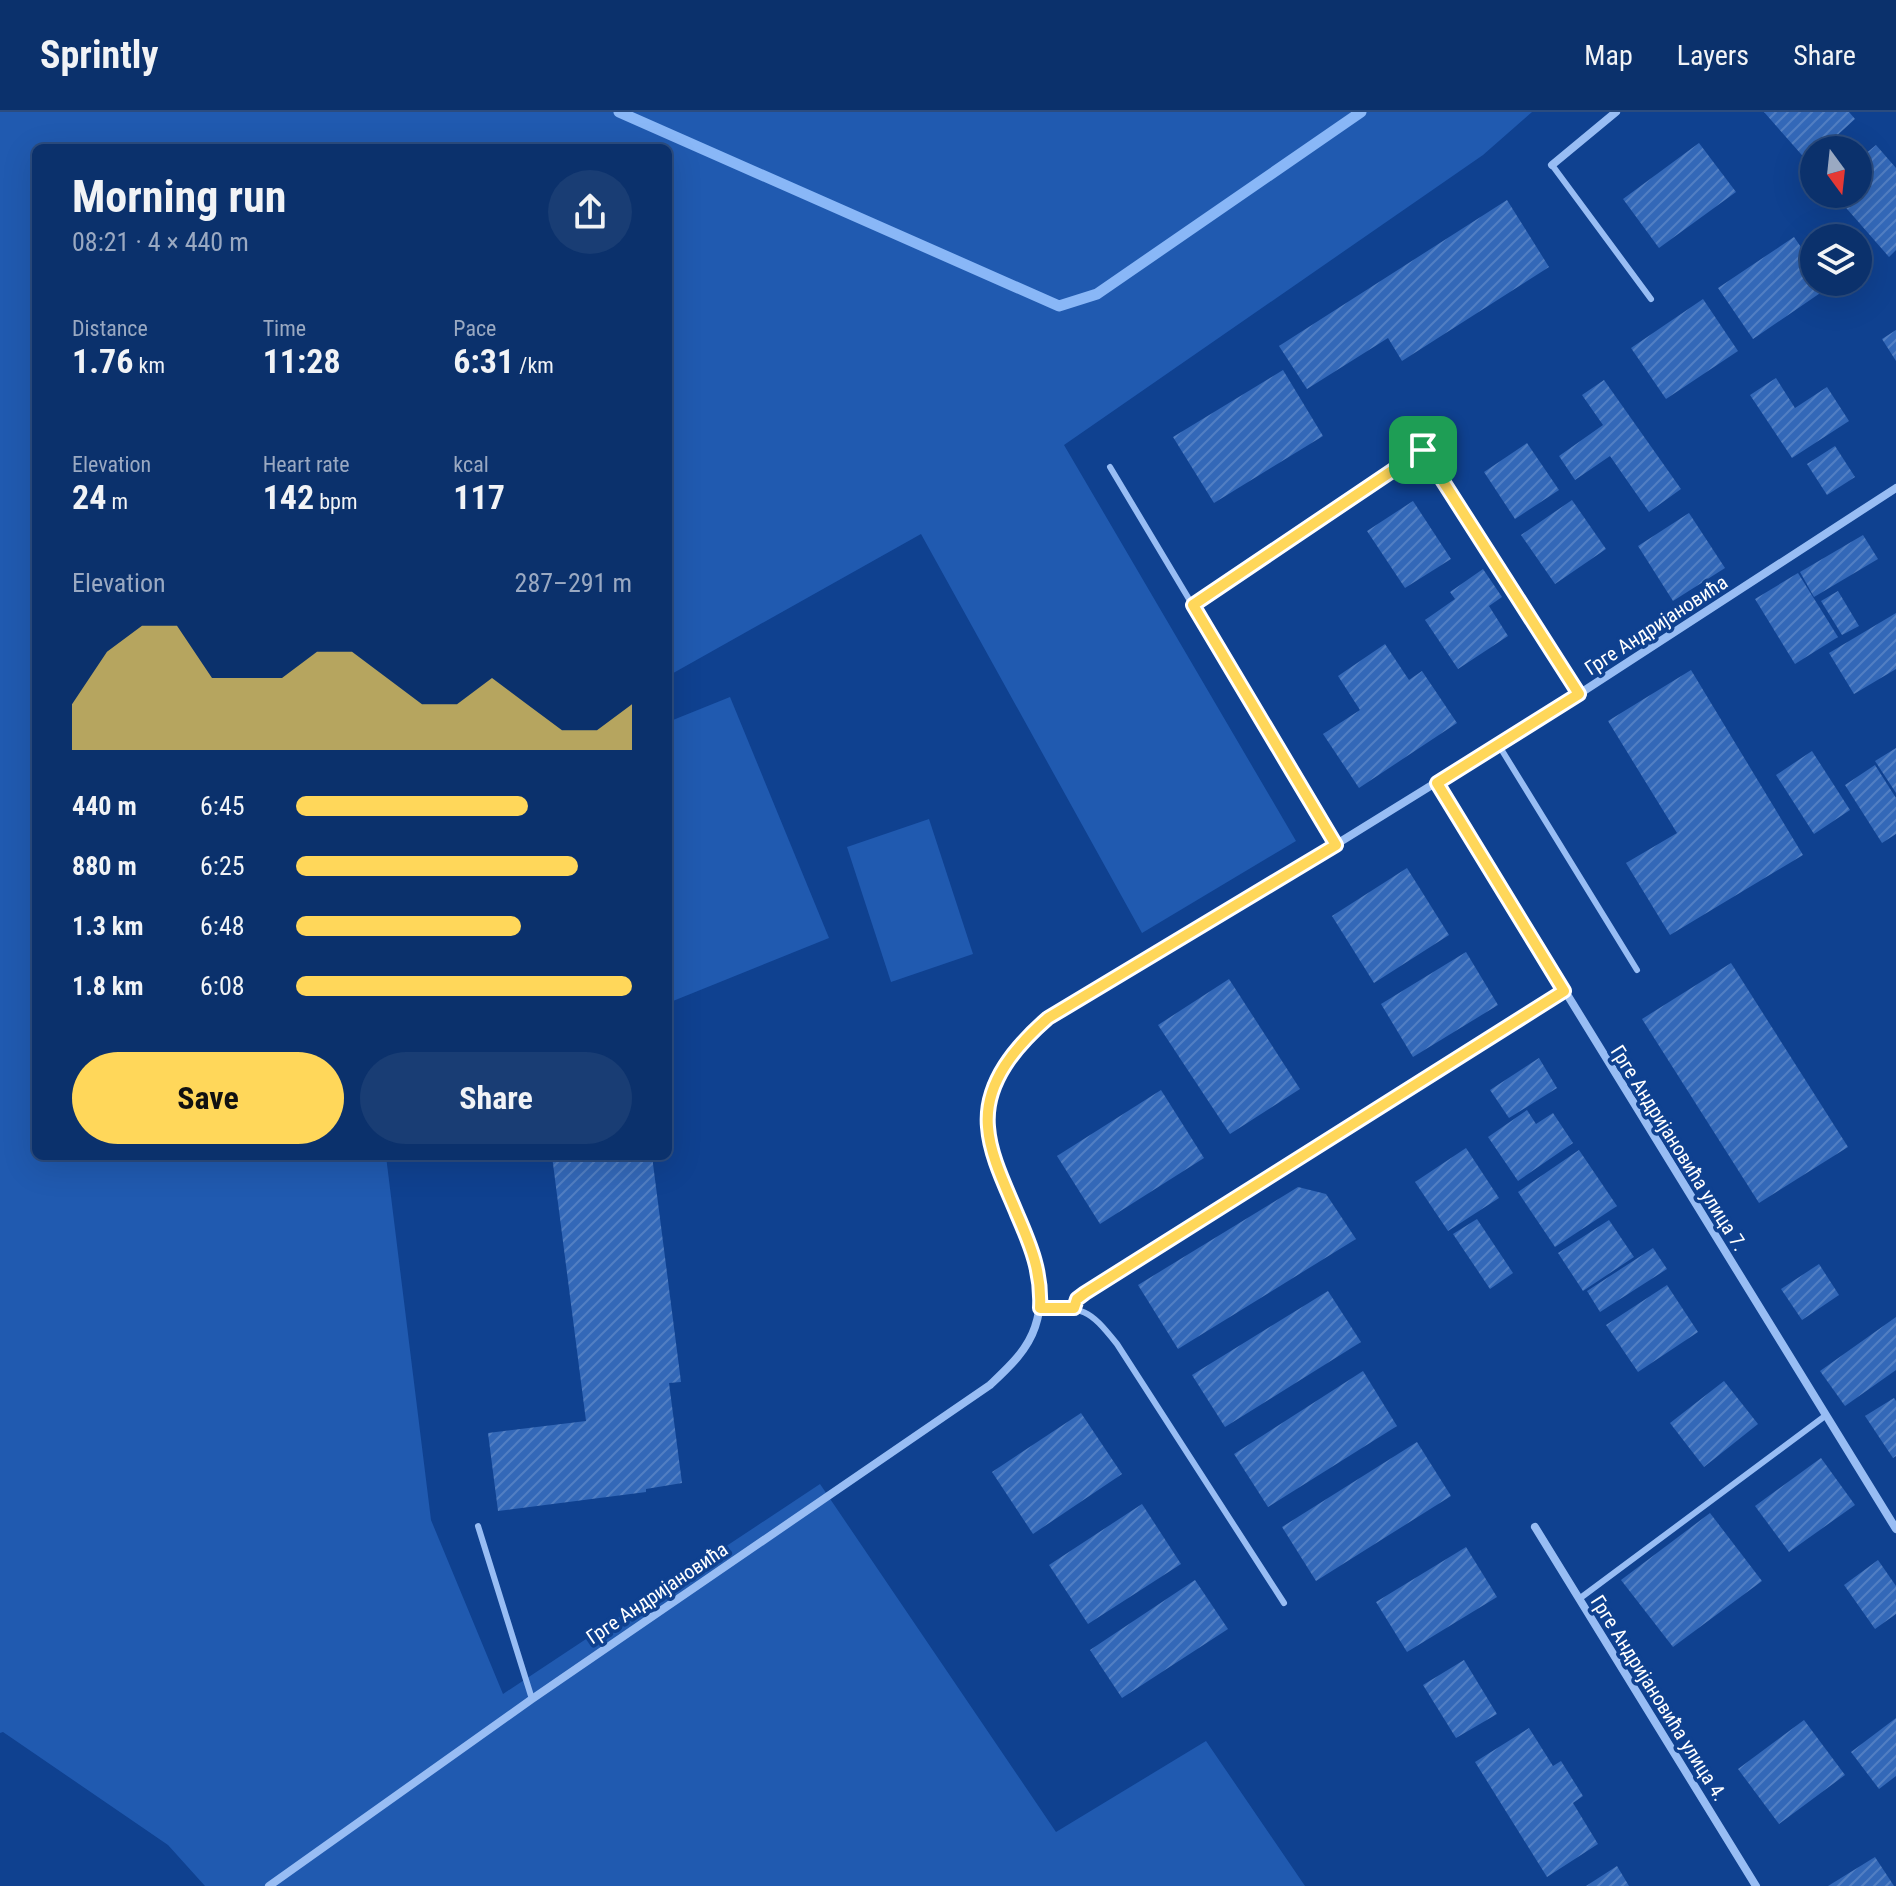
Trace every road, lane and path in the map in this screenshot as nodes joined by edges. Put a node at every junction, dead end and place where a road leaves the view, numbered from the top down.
1 (1616, 112) edge
2 (1552, 165) joint
3 (1651, 299) dead end
4 (1110, 467) dead end
5 (1896, 488) edge
6 (1193, 605) junction
7 (1579, 694) junction
8 (1498, 744) junction
9 (1437, 783) junction
10 (1336, 845) junction
11 (1637, 970) dead end
12 (1564, 991) junction
13 (1040, 1308) junction
14 (1074, 1308) junction
15 (1825, 1416) junction
16 (478, 1526) dead end
17 (1535, 1527) dead end
18 (1896, 1529) edge
19 (1579, 1599) junction
20 (1284, 1603) dead end
21 (532, 1699) junction
22 (269, 1886) edge
23 (1756, 1886) edge

1 - 2 street
2 - 3 lane
4 - 6 lane
5 - 7 street, Грге Андријановића
6 - 7 lane
6 - 10 lane
7 - 8 street, Грге Андријановића
8 - 9 street, Грге Андријановића
8 - 11 lane
9 - 10 street, Грге Андријановића
9 - 12 street, Грге Андријановића улица 7.
10 - 13 street, Грге Андријановића
12 - 14 lane
12 - 15 street, Грге Андријановића улица 7.
13 - 14 lane
13 - 21 street, Грге Андријановића
14 - 20 lane
15 - 18 street, Грге Андријановића улица 7.
15 - 19 lane
16 - 21 lane
17 - 19 street, Грге Андријановића улица 4.
19 - 23 street, Грге Андријановића улица 4.
21 - 22 street, Грге Андријановића

